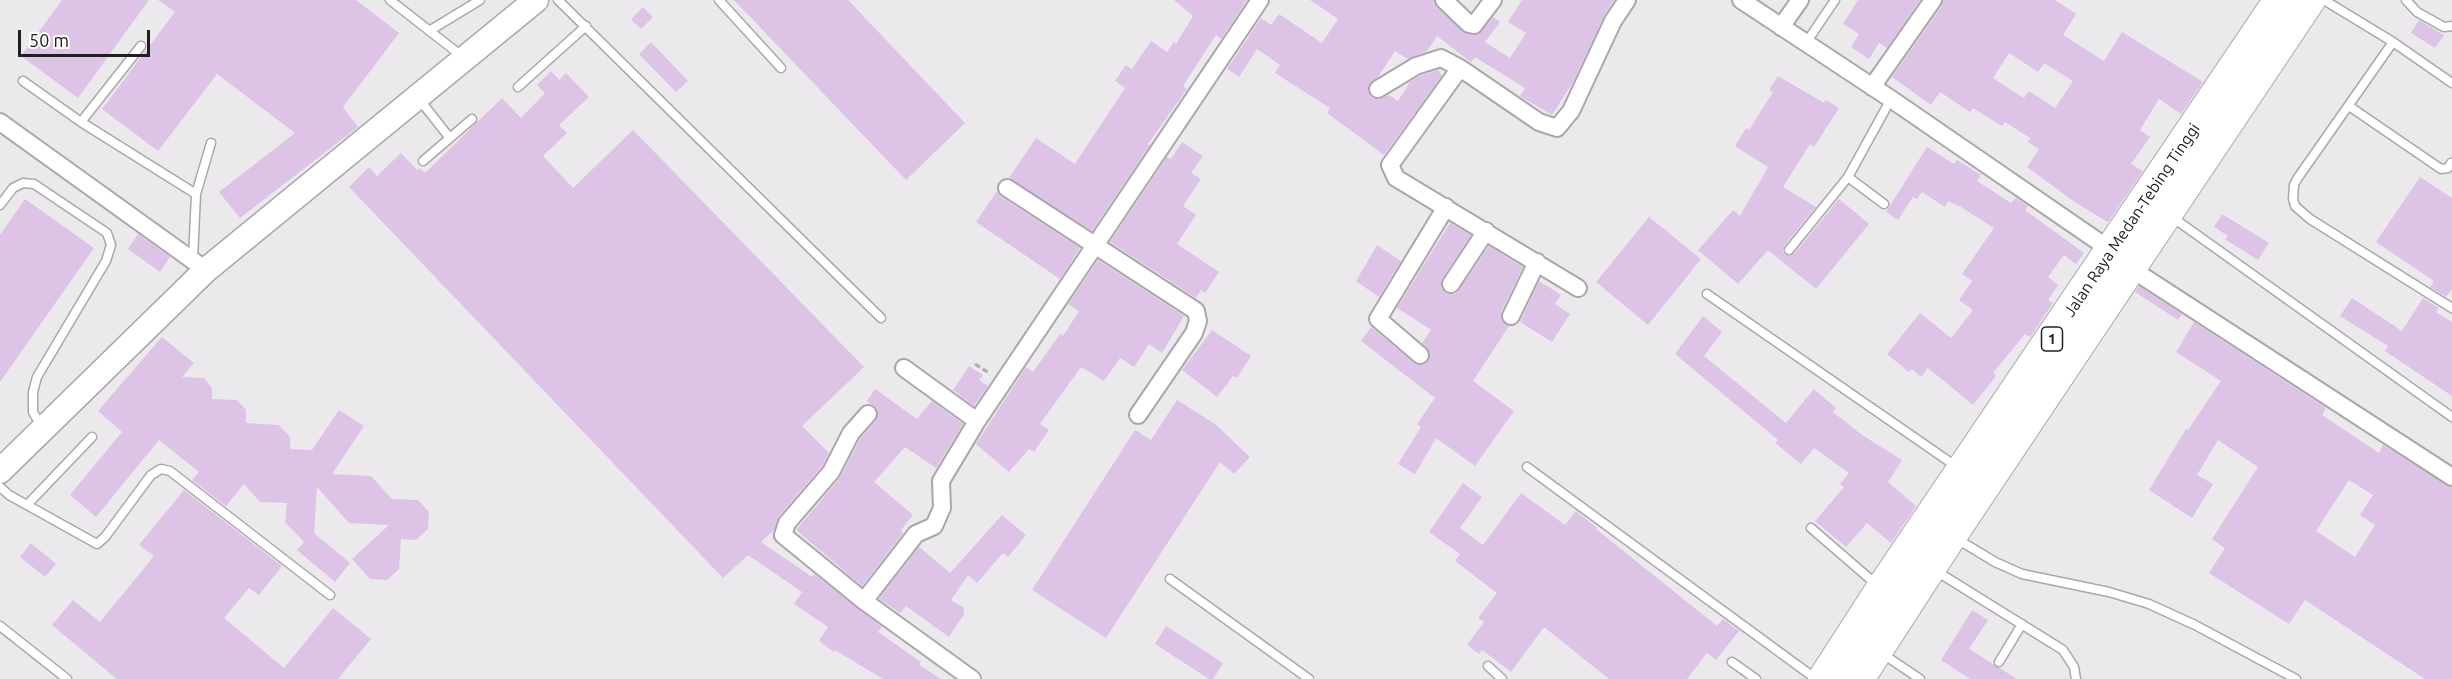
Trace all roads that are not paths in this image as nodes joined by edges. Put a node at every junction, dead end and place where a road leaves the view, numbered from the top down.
1 (390, 0) edge
2 (461, 0) edge
3 (480, 0) edge
4 (536, 0) edge
5 (558, 0) edge
6 (719, 0) edge
7 (1260, 0) edge
8 (1444, 0) edge
9 (1493, 0) edge
10 (1627, 0) edge
11 (1741, 0) edge
12 (1800, 0) edge
13 (1835, 0) edge
14 (1933, 0) edge
15 (2280, 0) edge
16 (2309, 0) edge
17 (2324, 0) edge
18 (2406, 0) edge
19 (470, 7) junction
20 (586, 26) junction
21 (2452, 26) edge
22 (1781, 27) junction
23 (429, 31) junction
24 (2392, 42) junction
25 (1806, 43) junction
26 (141, 46) dead end
27 (464, 58) junction
28 (781, 68) dead end
29 (1460, 68) junction
30 (23, 81) dead end
31 (2452, 83) edge
32 (518, 87) dead end
33 (1872, 87) junction
34 (1378, 90) dead end
35 (417, 97) junction
36 (1891, 99) junction
37 (2349, 105) junction
38 (472, 119) dead end
39 (0, 122) edge
40 (81, 122) junction
41 (449, 138) junction
42 (211, 143) dead end
43 (423, 161) dead end
44 (2451, 163) edge
45 (1848, 177) junction
46 (1007, 188) dead end
47 (196, 194) junction
48 (1884, 204) dead end
49 (0, 205) edge
50 (1446, 207) junction
51 (2167, 214) junction
52 (1486, 231) junction
53 (1095, 244) junction
54 (1789, 250) dead end
55 (2121, 259) junction
56 (1536, 262) junction
57 (199, 264) junction
58 (1451, 284) dead end
59 (1578, 288) dead end
60 (1707, 294) dead end
61 (2452, 308) edge
62 (1510, 316) dead end
63 (881, 318) dead end
64 (1420, 355) dead end
65 (904, 368) dead end
66 (868, 414) dead end
67 (1138, 415) dead end
68 (2452, 417) edge
69 (977, 421) junction
70 (42, 428) junction
71 (92, 437) dead end
72 (1527, 467) dead end
73 (1963, 470) junction
74 (0, 471) edge
75 (2452, 477) edge
76 (0, 487) edge
77 (27, 505) junction
78 (1811, 528) dead end
79 (1951, 535) junction
80 (1931, 567) junction
81 (1170, 579) dead end
82 (1882, 589) junction
83 (330, 596) dead end
84 (864, 601) junction
85 (2022, 624) junction
86 (0, 626) edge
87 (1878, 650) junction
88 (1732, 662) dead end
89 (1999, 662) dead end
90 (1488, 666) dead end
91 (67, 679) edge
92 (972, 679) edge
93 (1309, 679) edge
94 (1502, 679) edge
95 (1756, 679) edge
96 (1816, 679) edge
97 (1824, 679) edge
98 (1858, 679) edge
99 (1920, 679) edge
100 (2076, 679) edge
101 (2296, 679) edge

1 - 23 lane
2 - 19 lane
3 - 19 lane
4 - 27 street
5 - 20 lane
6 - 28 lane
7 - 53 street
8 - 9 street
10 - 29 street
11 - 22 street
12 - 22 street
13 - 25 lane
14 - 33 street
15 - 55 highway, Jalan Raya Medan-Tebing Tinggi / 1
16 - 51 highway, Jalan Raya Medan-Tebing Tinggi / 1
17 - 24 lane
18 - 21 lane
19 - 23 lane
20 - 32 lane
20 - 63 lane
22 - 25 street
23 - 27 lane
24 - 31 lane
24 - 37 lane
25 - 33 street
26 - 40 lane
27 - 35 street
29 - 34 street
29 - 50 street
30 - 40 lane
33 - 36 street
35 - 41 lane
35 - 57 street
36 - 45 lane
36 - 55 street
37 - 44 lane
37 - 61 lane
38 - 41 lane
39 - 57 street
40 - 47 lane
41 - 43 lane
42 - 47 lane
45 - 48 lane
45 - 54 lane
46 - 53 street
47 - 57 lane
49 - 70 lane
50 - 52 street
50 - 64 street
51 - 55 highway, Jalan Raya Medan-Tebing Tinggi / 1
51 - 68 lane
52 - 56 street
52 - 58 street
53 - 67 street
53 - 69 street
55 - 73 highway, Jalan Raya Medan-Tebing Tinggi / 1
55 - 75 street
55 - 79 highway, Jalan Raya Medan-Tebing Tinggi / 1
56 - 59 street
56 - 62 street
57 - 70 street
60 - 73 lane
65 - 69 street
66 - 84 street
69 - 84 street
70 - 74 street
71 - 77 lane
72 - 96 lane
73 - 82 highway, Jalan Raya Medan-Tebing Tinggi / 1
76 - 77 lane
77 - 83 lane
78 - 82 lane
79 - 80 highway, Jalan Raya Medan-Tebing Tinggi / 1
79 - 101 lane
80 - 85 lane
80 - 87 highway, Jalan Raya Medan-Tebing Tinggi / 1
81 - 93 lane
82 - 97 highway, Jalan Raya Medan-Tebing Tinggi / 1
84 - 92 street
85 - 89 lane
85 - 100 lane
86 - 91 lane
87 - 98 highway, Jalan Raya Medan-Tebing Tinggi / 1
87 - 99 lane
88 - 95 lane
90 - 94 lane

